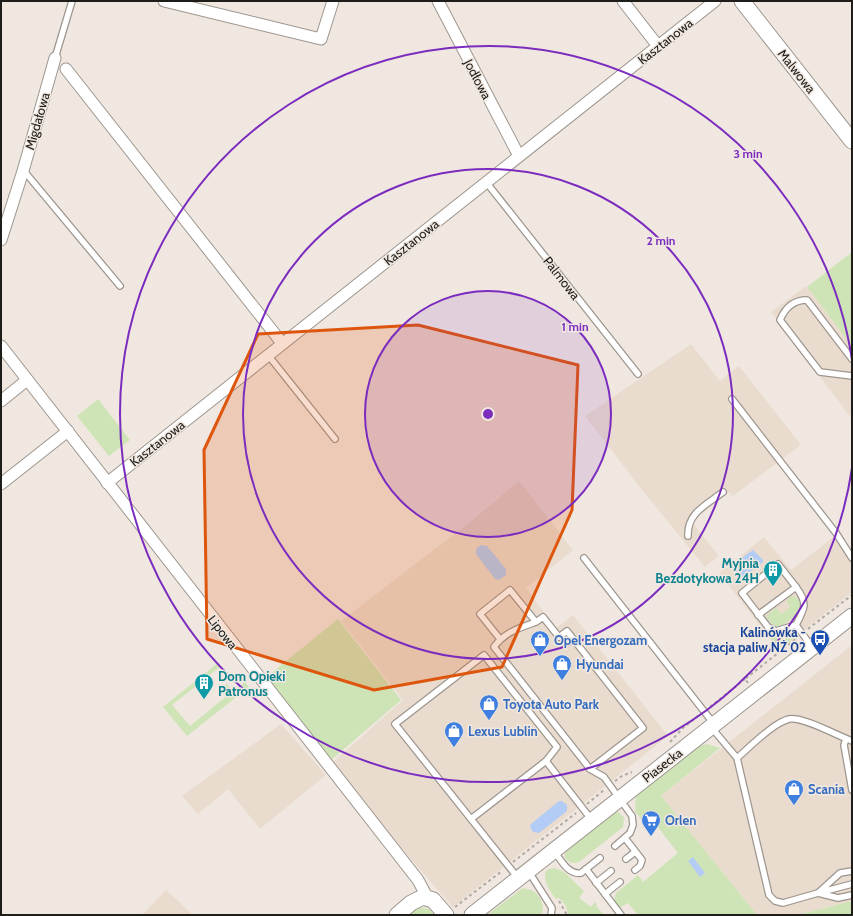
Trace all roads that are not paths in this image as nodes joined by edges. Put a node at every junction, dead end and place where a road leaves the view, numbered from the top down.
1 (72, 1) edge
2 (164, 1) edge
3 (333, 1) edge
4 (438, 1) edge
5 (623, 1) edge
6 (715, 1) edge
7 (742, 1) edge
8 (658, 46) junction
9 (55, 58) joint
10 (66, 69) dead end
11 (852, 141) edge
12 (519, 156) junction
13 (23, 171) junction
14 (486, 182) junction
15 (1, 240) edge
16 (120, 286) dead end
17 (282, 344) junction
18 (1, 346) edge
19 (268, 355) junction
20 (852, 359) edge
21 (638, 374) dead end
22 (852, 376) edge
23 (27, 380) junction
24 (732, 399) dead end
25 (1, 401) edge
26 (68, 431) junction
27 (335, 439) dead end
28 (107, 483) junction
29 (1, 484) edge
30 (723, 492) dead end
31 (688, 536) dead end
32 (584, 558) dead end
33 (852, 558) edge
34 (796, 587) junction
35 (758, 615) junction
36 (852, 616) edge
37 (536, 622) junction
38 (796, 625) junction
39 (500, 639) junction
40 (813, 648) junction
41 (713, 725) junction
42 (846, 739) junction
43 (852, 742) edge
44 (737, 758) junction
45 (546, 761) junction
46 (590, 769) junction
47 (852, 790) edge
48 (620, 798) junction
49 (471, 819) junction
50 (592, 820) junction
51 (625, 838) junction
52 (615, 846) dead end
53 (554, 851) junction
54 (635, 852) junction
55 (600, 858) dead end
56 (626, 859) dead end
57 (586, 869) junction
58 (635, 870) dead end
59 (611, 871) dead end
60 (852, 871) edge
61 (523, 875) junction
62 (620, 882) dead end
63 (596, 883) junction
64 (852, 884) edge
65 (818, 893) junction
66 (605, 894) junction
67 (852, 895) edge
68 (427, 897) junction
69 (552, 908) junction
70 (397, 915) edge
71 (446, 915) edge
72 (472, 915) edge
73 (551, 915) edge
74 (557, 915) edge
75 (621, 915) edge

1 - 9 lane, Migdałowa
2 - 3 street
4 - 12 street, Jodłowa
5 - 8 street
6 - 8 street, Kasztanowa
7 - 11 street, Malwowa
8 - 12 street, Kasztanowa
9 - 13 street, Migdałowa
10 - 17 street
12 - 14 street, Kasztanowa
13 - 15 street, Migdałowa
13 - 16 lane
14 - 17 street, Kasztanowa
14 - 21 lane, Palmowa
17 - 19 street, Kasztanowa
18 - 23 street, Lipowa
19 - 27 lane
19 - 28 street, Kasztanowa
20 - 22 lane
23 - 25 street
23 - 26 street, Lipowa
24 - 33 lane
26 - 28 street, Lipowa
26 - 29 street
28 - 68 street, Lipowa
30 - 31 lane
32 - 41 lane
34 - 35 lane
34 - 35 lane
34 - 38 lane
35 - 38 lane
36 - 40 street, Piasecka
37 - 39 lane
37 - 39 lane
37 - 46 lane
38 - 40 lane
39 - 46 lane
40 - 41 street, Piasecka
41 - 44 lane
41 - 48 street, Piasecka
42 - 43 lane
42 - 44 lane
42 - 47 lane
44 - 65 lane
45 - 49 lane
45 - 49 lane
45 - 50 lane
46 - 48 lane
48 - 50 street, Piasecka
48 - 51 lane
49 - 61 lane
50 - 53 street, Piasecka
51 - 52 lane
51 - 54 lane
53 - 57 lane
53 - 61 street, Piasecka
54 - 56 lane
54 - 58 lane
55 - 57 lane
57 - 63 lane
59 - 63 lane
60 - 65 lane
61 - 69 lane
61 - 72 street, Piasecka
62 - 66 lane
63 - 66 lane
64 - 65 lane
65 - 67 lane
66 - 75 lane
68 - 70 street
68 - 71 street, Lipowa
69 - 73 lane
69 - 74 lane

